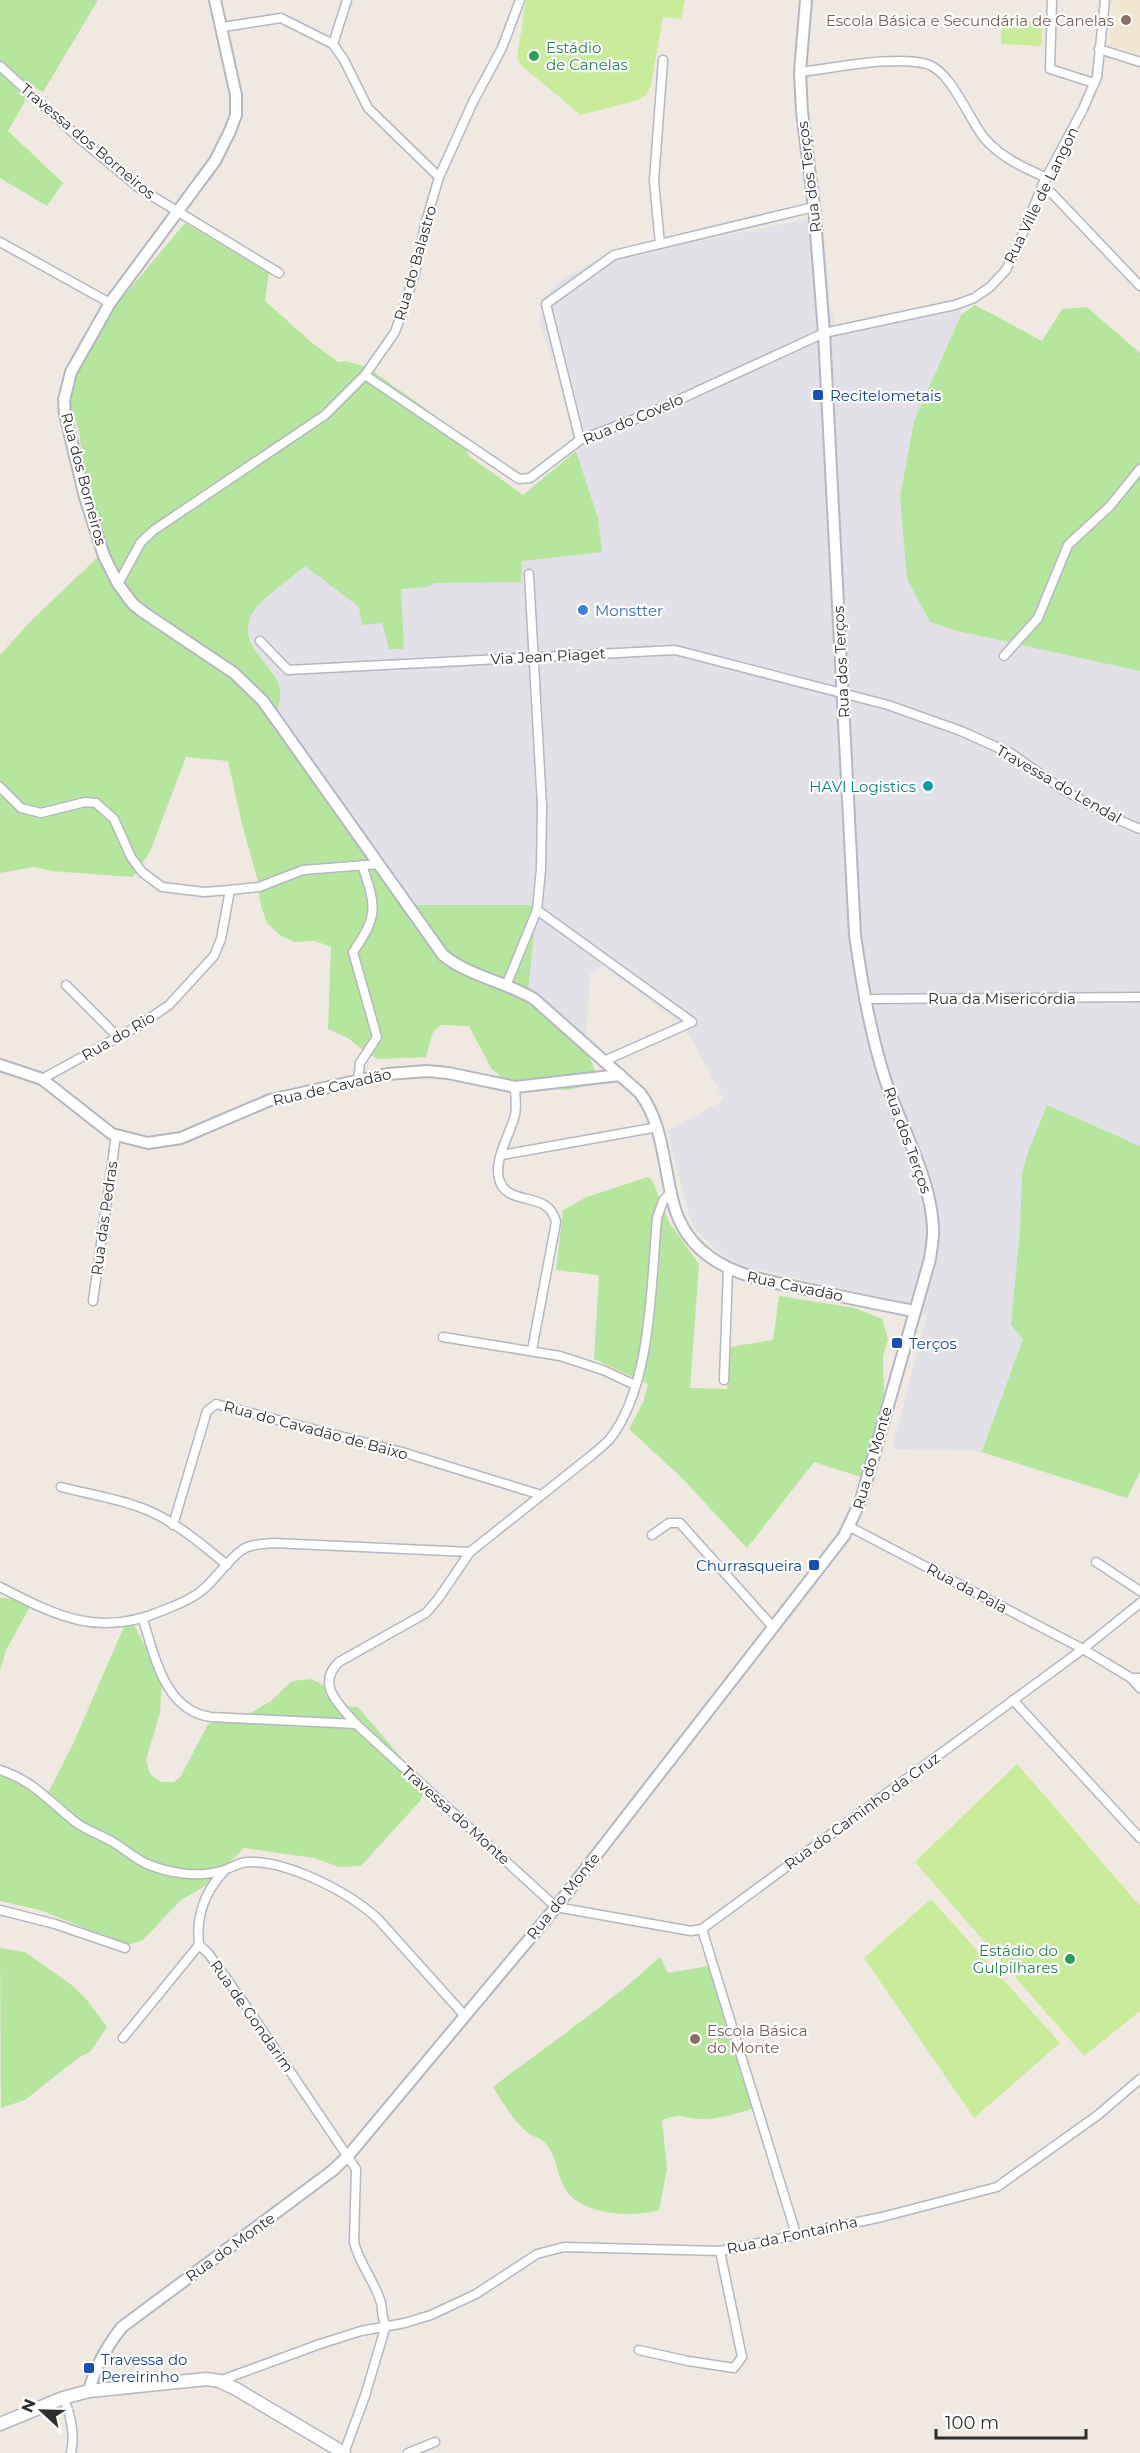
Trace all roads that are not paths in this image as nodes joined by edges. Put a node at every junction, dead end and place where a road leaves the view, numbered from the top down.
1 (215, 0) edge
2 (347, 0) edge
3 (520, 0) edge
4 (806, 0) edge
5 (1052, 0) edge
6 (1105, 0) edge
7 (223, 27) junction
8 (333, 44) junction
9 (1099, 49) junction
10 (663, 60) dead end
11 (1140, 62) edge
12 (0, 66) edge
13 (800, 72) junction
14 (1094, 83) junction
15 (439, 177) junction
16 (1045, 181) junction
17 (814, 207) junction
18 (178, 213) junction
19 (0, 242) edge
20 (660, 244) junction
21 (279, 273) dead end
22 (1140, 286) edge
23 (110, 303) junction
24 (824, 333) junction
25 (365, 375) junction
26 (580, 440) junction
27 (1140, 469) edge
28 (529, 574) dead end
29 (118, 584) junction
30 (260, 641) dead end
31 (534, 656) junction
32 (1004, 656) dead end
33 (842, 693) junction
34 (0, 787) edge
35 (1140, 829) edge
36 (379, 864) junction
37 (362, 865) junction
38 (230, 890) junction
39 (537, 910) junction
40 (66, 985) dead end
41 (506, 986) junction
42 (1140, 997) edge
43 (864, 999) junction
44 (118, 1037) junction
45 (604, 1061) junction
46 (0, 1065) edge
47 (620, 1075) junction
48 (42, 1079) junction
49 (358, 1081) junction
50 (514, 1087) junction
51 (658, 1127) junction
52 (116, 1135) junction
53 (502, 1155) junction
54 (670, 1192) junction
55 (728, 1269) junction
56 (93, 1301) dead end
57 (914, 1311) junction
58 (443, 1337) dead end
59 (532, 1350) junction
60 (724, 1380) dead end
61 (635, 1385) junction
62 (61, 1487) dead end
63 (541, 1495) junction
64 (173, 1525) junction
65 (850, 1527) junction
66 (652, 1535) dead end
67 (470, 1552) junction
68 (1096, 1562) dead end
69 (227, 1565) junction
70 (0, 1587) edge
71 (1140, 1591) edge
72 (1140, 1603) edge
73 (142, 1620) junction
74 (773, 1627) junction
75 (1083, 1649) junction
76 (1136, 1678) edge
77 (1140, 1688) edge
78 (1013, 1700) junction
79 (356, 1724) junction
80 (0, 1770) edge
81 (1140, 1838) edge
82 (224, 1871) junction
83 (556, 1907) junction
84 (0, 1910) edge
85 (702, 1929) junction
86 (199, 1945) junction
87 (125, 1948) dead end
88 (464, 2015) junction
89 (123, 2038) dead end
90 (1140, 2079) edge
91 (348, 2156) junction
92 (796, 2234) junction
93 (720, 2251) junction
94 (386, 2325) junction
95 (639, 2350) dead end
96 (219, 2381) junction
97 (89, 2391) junction
98 (63, 2398) junction
99 (0, 2424) edge
100 (435, 2442) dead end
101 (71, 2453) edge
102 (344, 2453) edge
103 (408, 2453) edge

1 - 7 street, Rua dos Borneiros
2 - 8 street
3 - 15 street, Rua do Balastro
4 - 13 street, Rua dos Terços
5 - 14 street
6 - 9 street, Rua Ville de Langon
7 - 8 street
7 - 18 street, Rua dos Borneiros
8 - 15 street
9 - 11 street
9 - 14 street, Rua Ville de Langon
10 - 20 street
12 - 18 street, Travessa dos Borneiros
13 - 16 street
13 - 17 street, Rua dos Terços
14 - 16 street, Rua Ville de Langon
15 - 25 street, Rua do Balastro
16 - 22 street
16 - 24 street, Rua Ville de Langon
17 - 20 street
17 - 24 street, Rua dos Terços
18 - 21 street, Travessa dos Borneiros
18 - 23 street, Rua dos Borneiros
19 - 23 street
20 - 26 street
23 - 29 street, Rua dos Borneiros
24 - 26 street, Rua do Covelo
24 - 33 street, Rua dos Terços
25 - 26 street, Rua do Covelo
25 - 29 street, Rua do Balastro
27 - 32 street
28 - 31 street
29 - 36 street, Rua dos Borneiros
30 - 31 street, Via Jean Piaget
31 - 33 street, Via Jean Piaget
31 - 39 street
33 - 35 street, Travessa do Lendal
33 - 43 street, Rua dos Terços
34 - 38 street
36 - 37 street
36 - 41 street, Rua dos Borneiros
37 - 38 street
37 - 49 street
38 - 44 street, Rua do Rio
39 - 41 street
39 - 45 street
40 - 44 street
41 - 45 street, Rua Cavadão
42 - 43 street, Rua da Misericórdia
43 - 57 street, Rua dos Terços
44 - 48 street, Rua do Rio
45 - 47 street, Rua Cavadão
46 - 48 street, Rua de Cavadão
47 - 50 street, Rua de Cavadão
47 - 51 street, Rua Cavadão
48 - 52 street, Rua de Cavadão
49 - 50 street, Rua de Cavadão
49 - 52 street, Rua de Cavadão
50 - 53 street
51 - 53 street
51 - 54 street, Rua Cavadão
52 - 56 street, Rua das Pedras
53 - 59 street
54 - 55 street, Rua Cavadão
54 - 61 street
55 - 57 street, Rua Cavadão
55 - 60 street
57 - 65 street, Rua do Monte
58 - 59 street
59 - 61 street
61 - 63 street
62 - 64 street
63 - 64 street, Rua do Cavadão de Baixo
63 - 67 street
64 - 69 street
65 - 74 street, Rua do Monte
65 - 75 street, Rua da Pala
66 - 74 street
67 - 69 street
67 - 79 street, Travessa do Monte
68 - 71 street
69 - 73 street
70 - 73 street
72 - 75 street, Rua do Caminho da Cruz
73 - 79 street
74 - 83 street, Rua do Monte
75 - 76 street, Rua da Pala
75 - 78 street, Rua do Caminho da Cruz
76 - 77 street, Rua da Pala
78 - 81 street
78 - 85 street, Rua do Caminho da Cruz
79 - 83 street, Travessa do Monte
80 - 82 street
82 - 86 street, Rua de Gondarim
82 - 88 street
83 - 85 street
83 - 88 street, Rua do Monte
84 - 87 street
85 - 92 street
86 - 89 street
86 - 91 street, Rua de Gondarim
88 - 91 street, Rua do Monte
90 - 92 street, Rua da Fontaínha
91 - 94 street, Rua de Gondarim
91 - 97 street, Rua do Monte
92 - 93 street, Rua da Fontaínha
93 - 94 street, Rua da Fontaínha
93 - 95 street
94 - 96 street, Rua da Fontaínha
94 - 102 street
96 - 97 main road
96 - 102 main road
97 - 98 main road
98 - 99 main road
98 - 101 street
100 - 103 street

